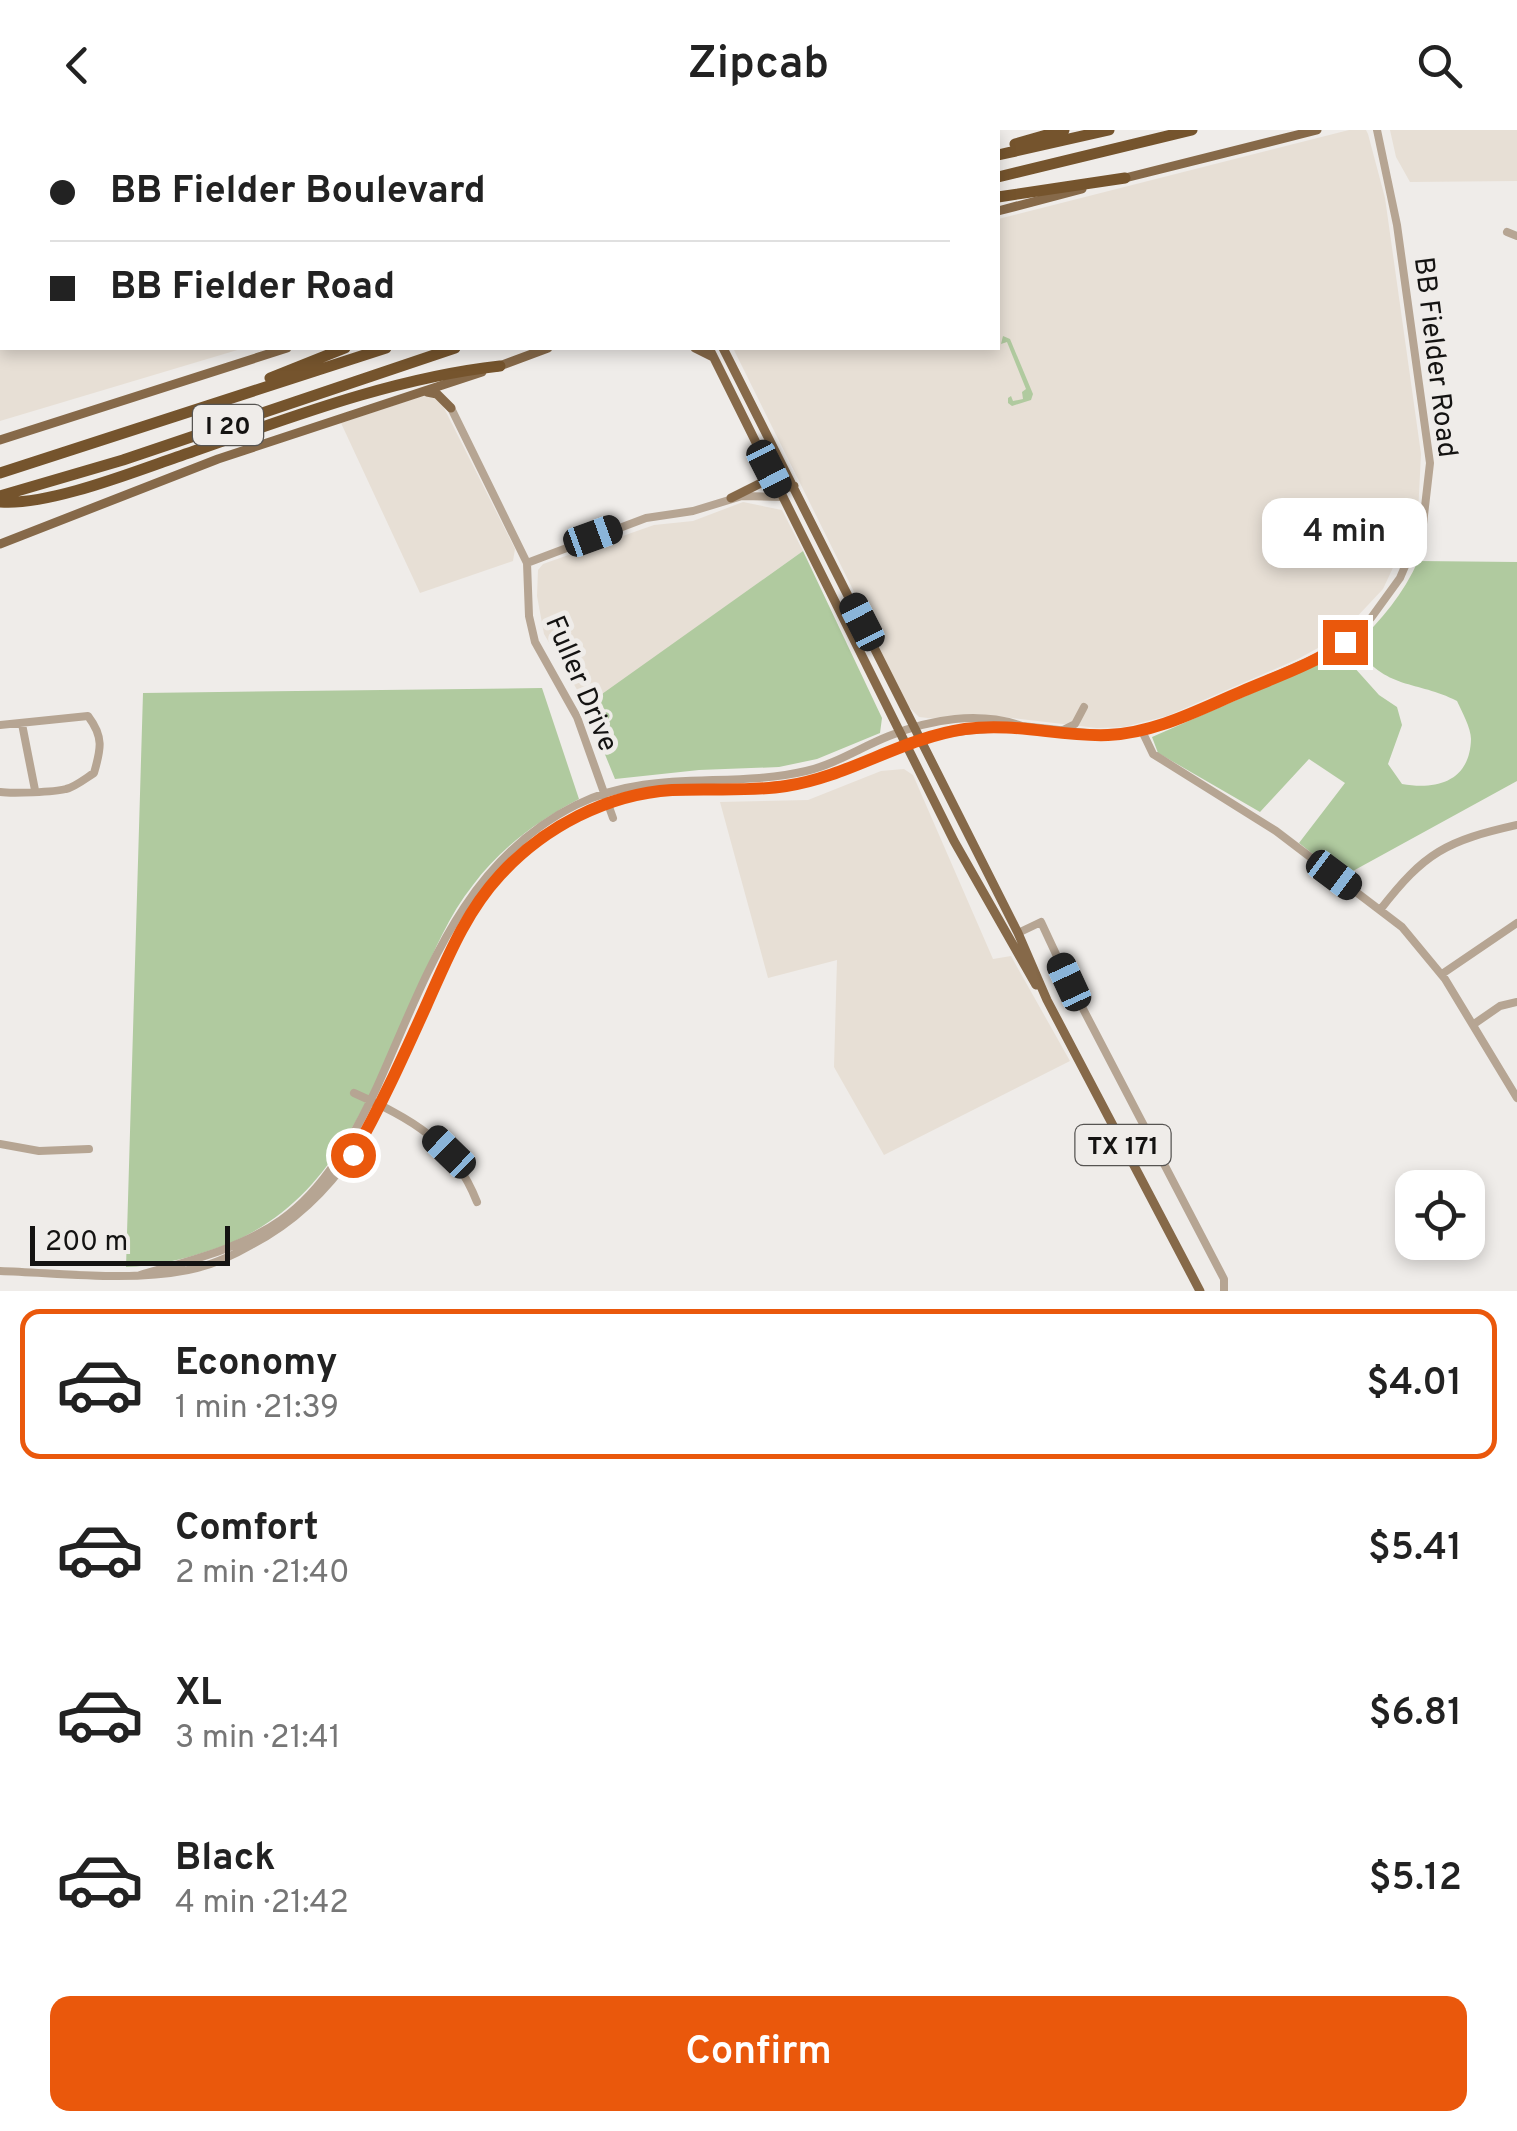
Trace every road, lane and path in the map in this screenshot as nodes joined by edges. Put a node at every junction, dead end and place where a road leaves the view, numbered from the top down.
1 (1064, 130) edge
2 (1109, 130) edge
3 (1192, 130) edge
4 (1316, 130) edge
5 (1376, 130) edge
6 (1000, 152) edge
7 (1000, 154) edge
8 (1000, 177) edge
9 (1125, 178) junction
10 (1000, 198) edge
11 (1000, 210) edge
12 (1507, 232) dead end
13 (1517, 236) edge
14 (340, 350) edge
15 (380, 350) edge
16 (449, 350) edge
17 (543, 350) edge
18 (726, 350) edge
19 (264, 352) edge
20 (711, 352) edge
21 (500, 366) junction
22 (455, 382) junction
23 (424, 392) junction
24 (212, 405) junction
25 (451, 408) junction
26 (0, 440) edge
27 (769, 469) junction
28 (0, 474) edge
29 (794, 486) junction
30 (783, 497) junction
31 (731, 498) junction
32 (0, 499) edge
33 (808, 514) junction
34 (0, 544) edge
35 (526, 563) junction
36 (22, 724) junction
37 (0, 726) edge
38 (1022, 726) junction
39 (914, 728) junction
40 (1054, 731) junction
41 (1142, 731) junction
42 (900, 732) junction
43 (1091, 735) junction
44 (919, 740) junction
45 (907, 744) junction
46 (35, 790) junction
47 (0, 792) edge
48 (604, 793) junction
49 (607, 803) junction
50 (612, 818) dead end
51 (1517, 824) edge
52 (1380, 910) junction
53 (1517, 923) edge
54 (1018, 934) junction
55 (1442, 974) junction
56 (1046, 1000) junction
57 (1517, 1002) edge
58 (1474, 1024) junction
59 (354, 1094) dead end
60 (1517, 1098) edge
61 (370, 1100) junction
62 (381, 1106) junction
63 (0, 1144) edge
64 (89, 1149) dead end
65 (477, 1202) dead end
66 (0, 1271) edge
67 (140, 1275) junction
68 (1200, 1291) edge
69 (1224, 1291) edge

1 - 6 highway
2 - 7 highway
3 - 8 highway
4 - 9 main road
5 - 41 street, BB Fielder Road
9 - 10 highway
9 - 11 main road
12 - 13 street
14 - 24 highway
15 - 24 highway, I 20
16 - 32 highway, I 20
17 - 21 main road
18 - 29 main road, TX 171
19 - 26 main road
20 - 27 main road, TX 171
21 - 22 main road
21 - 32 highway
22 - 23 main road
22 - 25 main road
23 - 25 main road
23 - 34 main road
24 - 28 highway, I 20
25 - 35 street
27 - 29 main road
27 - 30 main road, TX 171
27 - 31 main road
29 - 33 main road, TX 171
30 - 31 street
30 - 33 main road
30 - 42 main road, TX 171
31 - 35 street
33 - 39 main road, TX 171
35 - 48 street, Fuller Drive
36 - 37 street
36 - 46 street
36 - 46 street
38 - 39 street
38 - 40 street, BB Fielder Road
38 - 44 street
39 - 42 street
39 - 44 main road, TX 171
40 - 43 street, BB Fielder Road
40 - 43 street
41 - 43 street, BB Fielder Road
41 - 52 street
42 - 45 main road, TX 171
42 - 48 street
44 - 45 street
44 - 54 main road, TX 171
45 - 49 street
45 - 56 main road, TX 171
46 - 47 street
48 - 49 street, Fuller Drive
48 - 61 street
49 - 50 street, Fuller Drive
49 - 62 street
51 - 52 street
52 - 55 street
53 - 55 street
54 - 56 main road, TX 171
54 - 69 street
55 - 58 street
56 - 68 main road, TX 171
57 - 58 street
58 - 60 street
59 - 61 street
61 - 62 street
61 - 67 street
62 - 65 street
62 - 67 street
63 - 64 street
66 - 67 street

